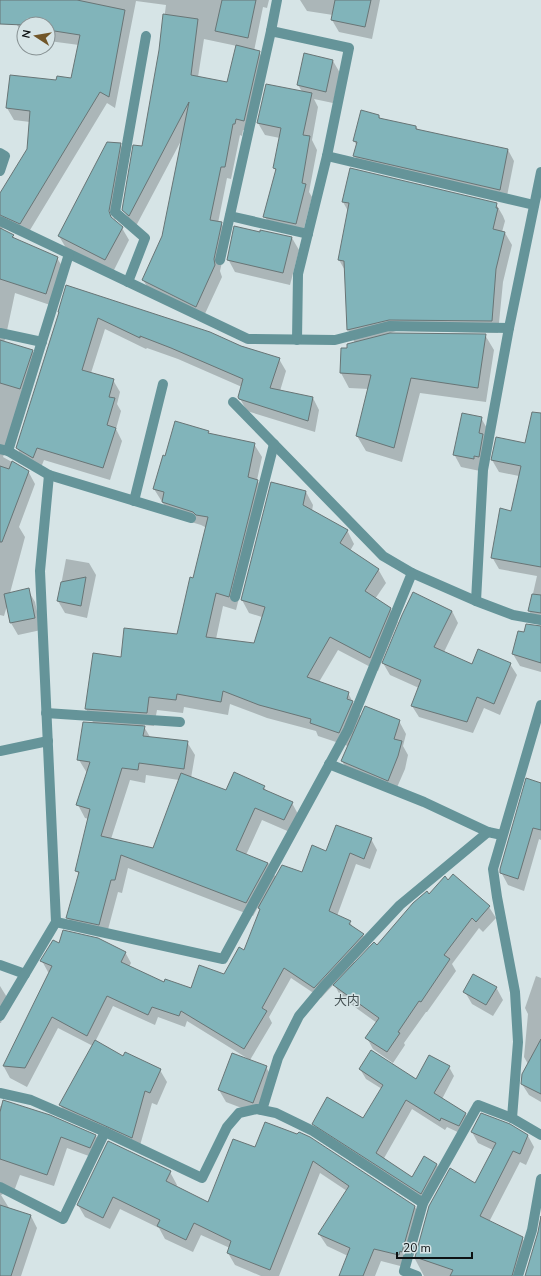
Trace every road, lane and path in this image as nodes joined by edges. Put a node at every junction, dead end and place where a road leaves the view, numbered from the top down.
1 (277, 0) edge
2 (271, 31) junction
3 (146, 36) dead end
4 (0, 153) edge
5 (328, 156) junction
6 (0, 171) edge
7 (541, 172) edge
8 (534, 205) junction
9 (230, 216) junction
10 (0, 221) edge
11 (308, 234) junction
12 (68, 254) junction
13 (220, 260) dead end
14 (128, 282) junction
15 (510, 328) junction
16 (0, 333) edge
17 (297, 340) junction
18 (42, 342) junction
19 (163, 384) dead end
20 (233, 402) dead end
21 (274, 444) junction
22 (4, 450) edge
23 (49, 475) junction
24 (134, 501) junction
25 (191, 518) dead end
26 (412, 573) junction
27 (235, 597) dead end
28 (476, 601) junction
29 (541, 620) edge
30 (541, 705) edge
31 (46, 713) junction
32 (180, 722) dead end
33 (48, 741) junction
34 (0, 751) edge
35 (329, 764) junction
36 (488, 832) junction
37 (502, 835) junction
38 (56, 922) junction
39 (0, 965) edge
40 (25, 974) junction
41 (0, 1016) edge
42 (0, 1093) edge
43 (262, 1110) junction
44 (512, 1118) junction
45 (105, 1132) junction
46 (541, 1136) edge
47 (541, 1178) edge
48 (0, 1187) edge
49 (423, 1203) junction
50 (416, 1276) edge
51 (518, 1276) edge

1 - 2 street
2 - 5 street
2 - 9 street
3 - 14 street
4 - 6 street
5 - 8 street
5 - 11 street
7 - 8 street
8 - 15 street
9 - 11 street
9 - 13 street
10 - 12 street
11 - 17 street
12 - 14 street
12 - 18 street
14 - 17 street
15 - 17 street
15 - 28 street
16 - 18 street
18 - 22 street
19 - 24 street
20 - 21 street
21 - 26 street
21 - 27 street
22 - 23 street
23 - 24 street
23 - 31 street
24 - 25 street
26 - 28 street
26 - 35 street
28 - 29 street
30 - 37 street
31 - 32 street
31 - 33 street
33 - 34 street
33 - 38 street
35 - 36 street
35 - 38 street
36 - 37 street
36 - 43 street
37 - 44 street
38 - 40 street
39 - 40 street
40 - 41 street
42 - 45 street
43 - 45 street
43 - 49 street
44 - 46 street
44 - 49 street
45 - 48 street
47 - 51 street
49 - 50 street

